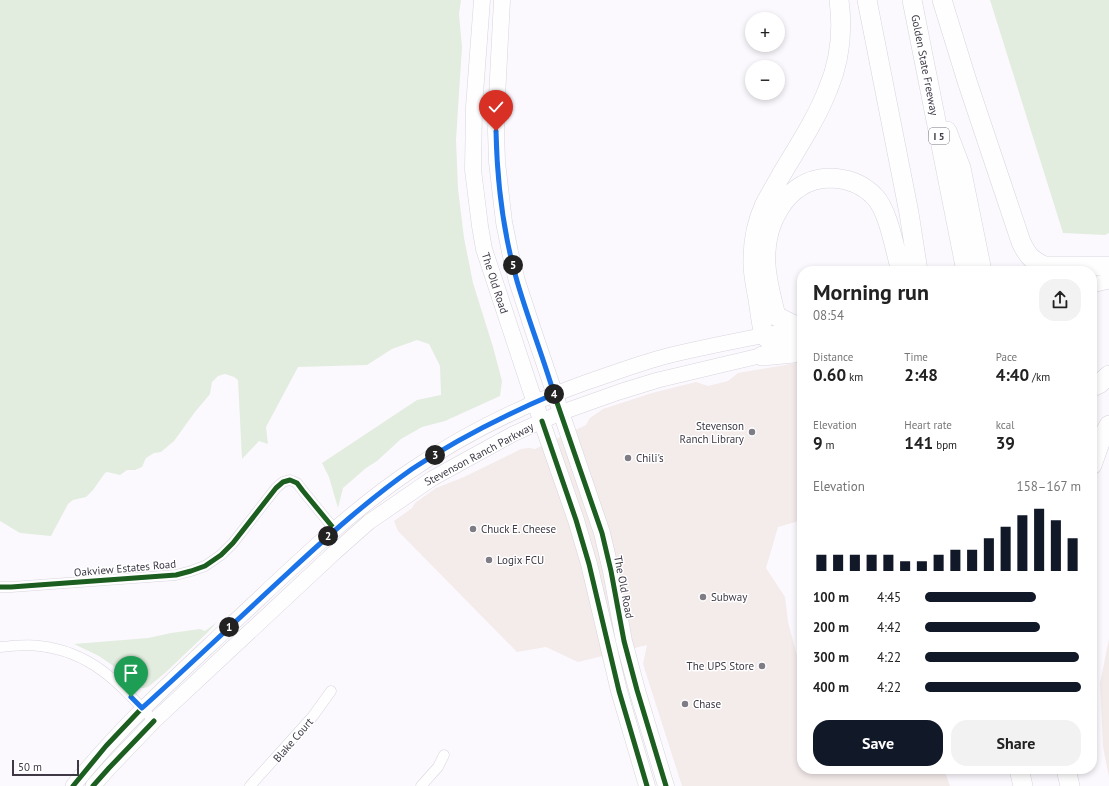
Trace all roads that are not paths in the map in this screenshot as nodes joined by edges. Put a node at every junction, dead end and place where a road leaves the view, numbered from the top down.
1 (482, 0) edge
2 (502, 0) edge
3 (839, 0) edge
4 (867, 0) edge
5 (912, 0) edge
6 (942, 0) edge
7 (926, 72) junction
8 (900, 266) edge
9 (917, 266) edge
10 (965, 266) edge
11 (981, 266) edge
12 (1045, 266) edge
13 (1097, 270) edge
14 (1097, 271) edge
15 (1109, 271) edge
16 (1097, 281) edge
17 (797, 332) edge
18 (764, 335) junction
19 (797, 338) edge
20 (797, 338) edge
21 (797, 352) edge
22 (762, 356) junction
23 (1109, 375) edge
24 (1097, 385) edge
25 (554, 394) junction
26 (535, 402) junction
27 (560, 413) junction
28 (542, 421) junction
29 (1109, 425) edge
30 (1097, 451) edge
31 (335, 530) junction
32 (0, 587) edge
33 (0, 647) edge
34 (331, 691) dead end
35 (142, 708) junction
36 (154, 721) junction
37 (444, 756) dead end
38 (1020, 774) edge
39 (72, 786) edge
40 (93, 786) edge
41 (250, 786) edge
42 (421, 786) edge
43 (647, 786) edge
44 (666, 786) edge
45 (1023, 786) edge

1 - 26 main road, The Old Road
2 - 25 main road, The Old Road
3 - 18 highway
4 - 9 highway
5 - 7 highway, Golden State Freeway / I 5
6 - 12 highway
7 - 10 highway, Golden State Freeway / I 5
7 - 11 highway
8 - 17 highway
13 - 15 highway
14 - 15 main road
15 - 16 main road
18 - 19 highway
18 - 25 main road, Stevenson Ranch Parkway
20 - 22 main road, Stevenson Ranch Parkway
21 - 22 highway
22 - 27 main road, Stevenson Ranch Parkway
23 - 24 highway
25 - 26 main road, Stevenson Ranch Parkway
25 - 27 main road, The Old Road
26 - 28 main road, The Old Road
26 - 31 main road, Stevenson Ranch Parkway
27 - 28 main road, Stevenson Ranch Parkway
27 - 44 main road, The Old Road
28 - 36 main road, Stevenson Ranch Parkway
28 - 43 main road, The Old Road
29 - 30 highway
31 - 32 street, Oakview Estates Road
31 - 35 main road, Stevenson Ranch Parkway
33 - 35 street
34 - 41 street, Blake Court
35 - 36 street
35 - 39 main road, Stevenson Ranch Parkway
36 - 40 main road, Stevenson Ranch Parkway
37 - 42 street
38 - 45 highway

